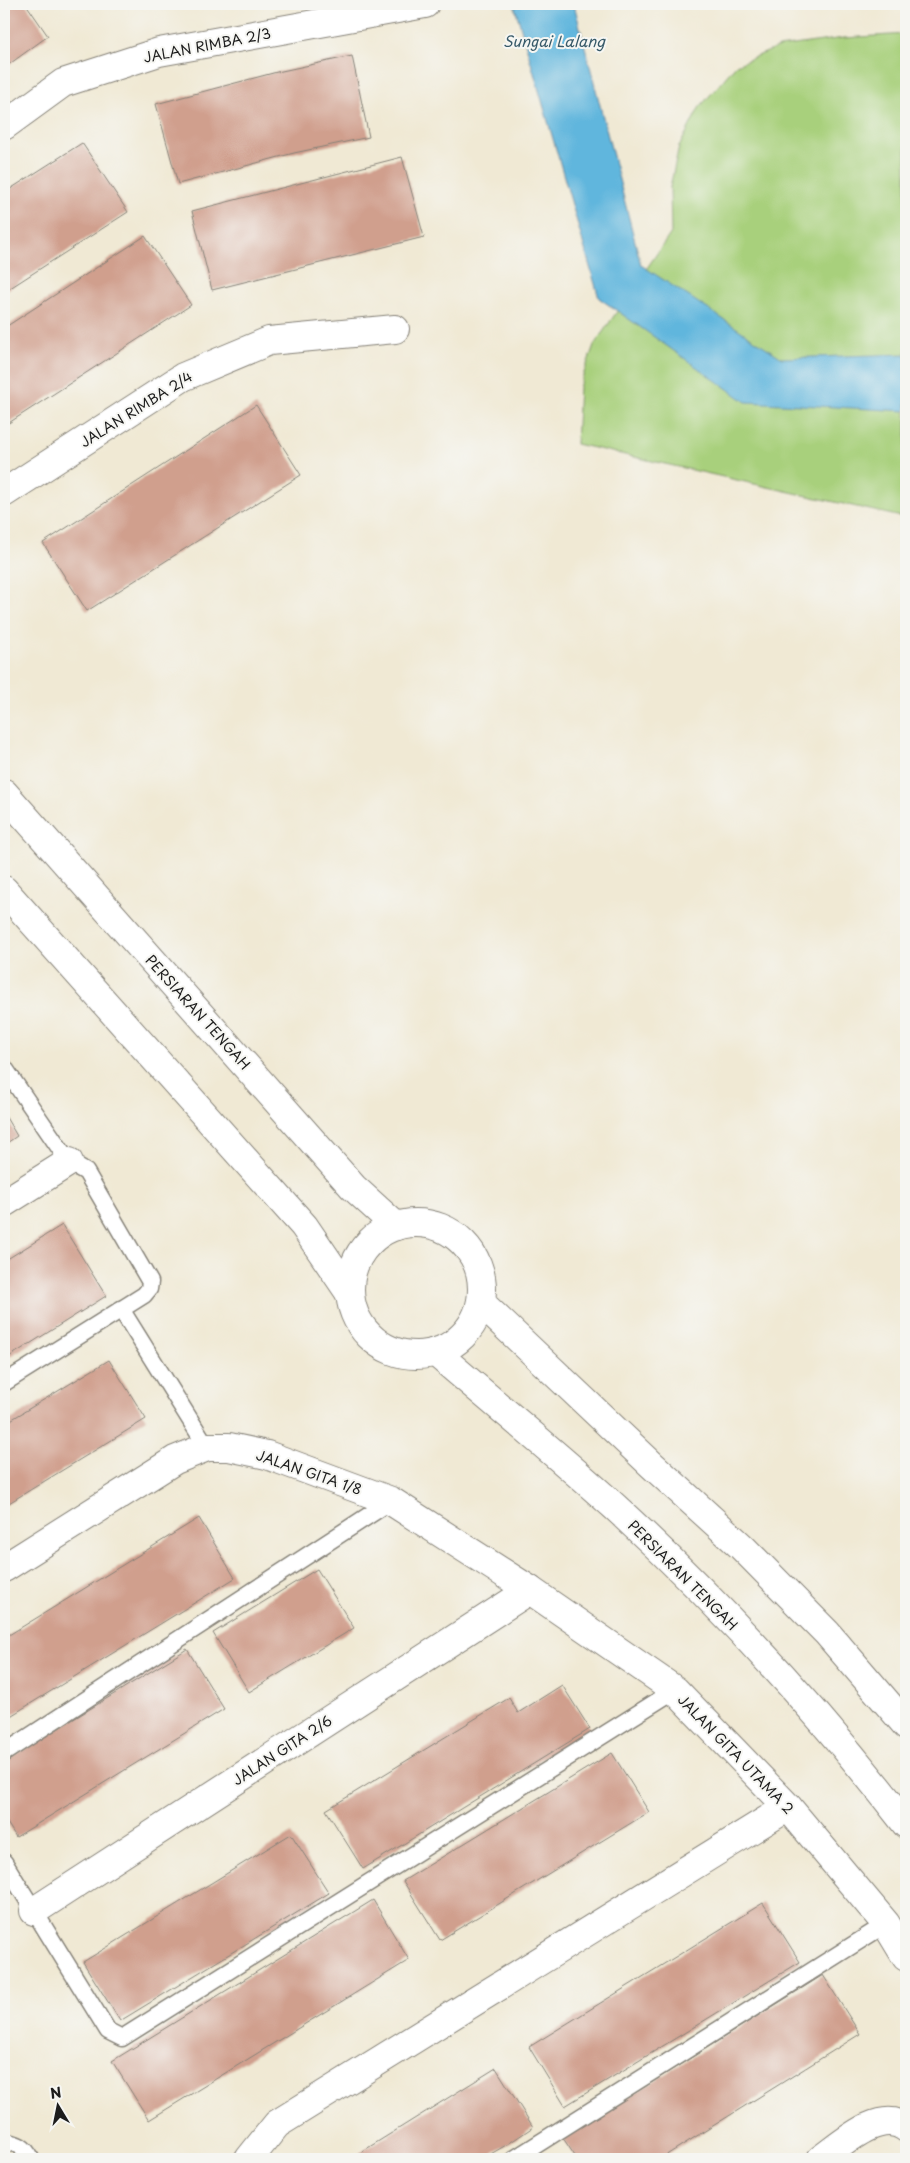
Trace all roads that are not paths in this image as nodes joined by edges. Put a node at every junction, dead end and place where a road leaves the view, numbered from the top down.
1 (425, 4) edge
2 (4, 126) edge
3 (396, 329) dead end
4 (4, 493) edge
5 (4, 793) edge
6 (4, 890) edge
7 (4, 1067) edge
8 (68, 1162) junction
9 (4, 1204) edge
10 (396, 1226) junction
11 (349, 1292) junction
12 (481, 1303) junction
13 (121, 1309) junction
14 (435, 1352) junction
15 (4, 1383) edge
16 (207, 1447) junction
17 (391, 1501) junction
18 (4, 1568) edge
19 (530, 1590) junction
20 (675, 1690) junction
21 (906, 1725) edge
22 (4, 1753) edge
23 (788, 1807) junction
24 (906, 1824) edge
25 (4, 1862) edge
26 (34, 1911) junction
27 (886, 1924) junction
28 (906, 1957) edge
29 (906, 2128) edge
30 (4, 2143) edge
31 (250, 2157) edge
32 (31, 2159) edge
33 (514, 2159) edge
34 (820, 2159) edge

1 - 2 street, JALAN RIMBA 2/3
3 - 4 street, JALAN RIMBA 2/4
5 - 10 street, PERSIARAN TENGAH
6 - 11 street
7 - 8 lane
8 - 9 street
8 - 13 lane
10 - 11 street
10 - 12 street
11 - 14 street
12 - 14 street
12 - 21 street
13 - 15 lane
13 - 16 lane
14 - 24 street, PERSIARAN TENGAH
16 - 17 street, JALAN GITA 1/8
16 - 18 street, JALAN GITA 1/8
17 - 19 street, JALAN GITA 1/8
17 - 22 lane
19 - 20 street, JALAN GITA UTAMA 2
19 - 26 street, JALAN GITA 2/6
20 - 23 street, JALAN GITA UTAMA 2
20 - 26 lane
23 - 27 street, JALAN GITA UTAMA 2
23 - 31 street
25 - 26 lane
27 - 28 street, JALAN GITA UTAMA 2
27 - 33 lane
29 - 34 street
30 - 32 lane

